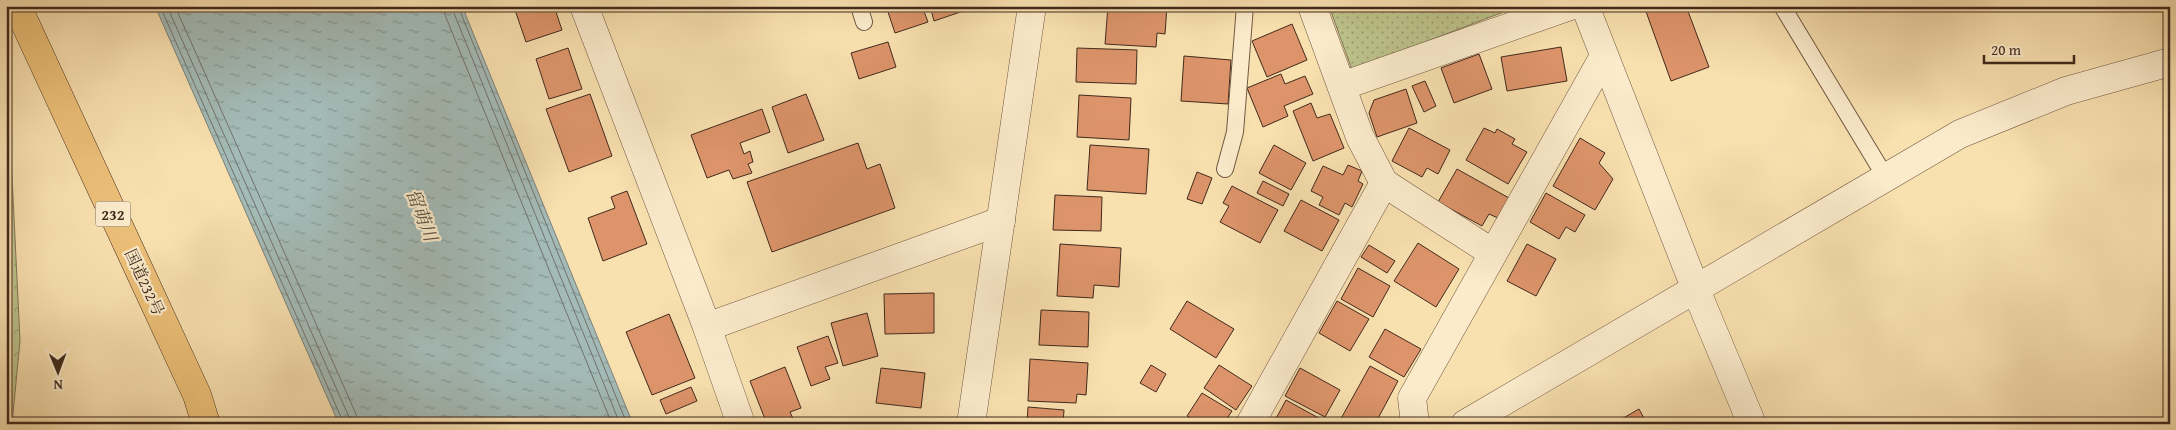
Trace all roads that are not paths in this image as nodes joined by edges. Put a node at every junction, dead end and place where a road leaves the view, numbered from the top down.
1 (17, 6) edge
2 (584, 6) edge
3 (859, 6) edge
4 (1032, 6) edge
5 (1245, 6) edge
6 (1312, 6) edge
7 (1570, 6) edge
8 (1585, 6) edge
9 (1782, 6) edge
10 (864, 22) dead end
11 (1604, 56) junction
12 (2170, 62) edge
13 (1342, 86) junction
14 (1225, 169) dead end
15 (1886, 178) junction
16 (1384, 183) junction
17 (1001, 220) junction
18 (1493, 253) junction
19 (1696, 290) junction
20 (707, 327) junction
21 (206, 424) edge
22 (741, 424) edge
23 (971, 424) edge
24 (1250, 424) edge
25 (1415, 424) edge
26 (1465, 424) edge
27 (1752, 424) edge

1 - 21 highway, 国道232号 / 232
2 - 20 street
3 - 10 lane
4 - 17 street
5 - 14 lane
6 - 13 street
7 - 13 street
8 - 11 street
9 - 15 lane
11 - 18 street
11 - 19 street
12 - 15 street
13 - 16 street
15 - 19 street
16 - 18 street
16 - 24 street
17 - 20 street
17 - 23 street
18 - 25 street
19 - 26 street
19 - 27 street
20 - 22 street

